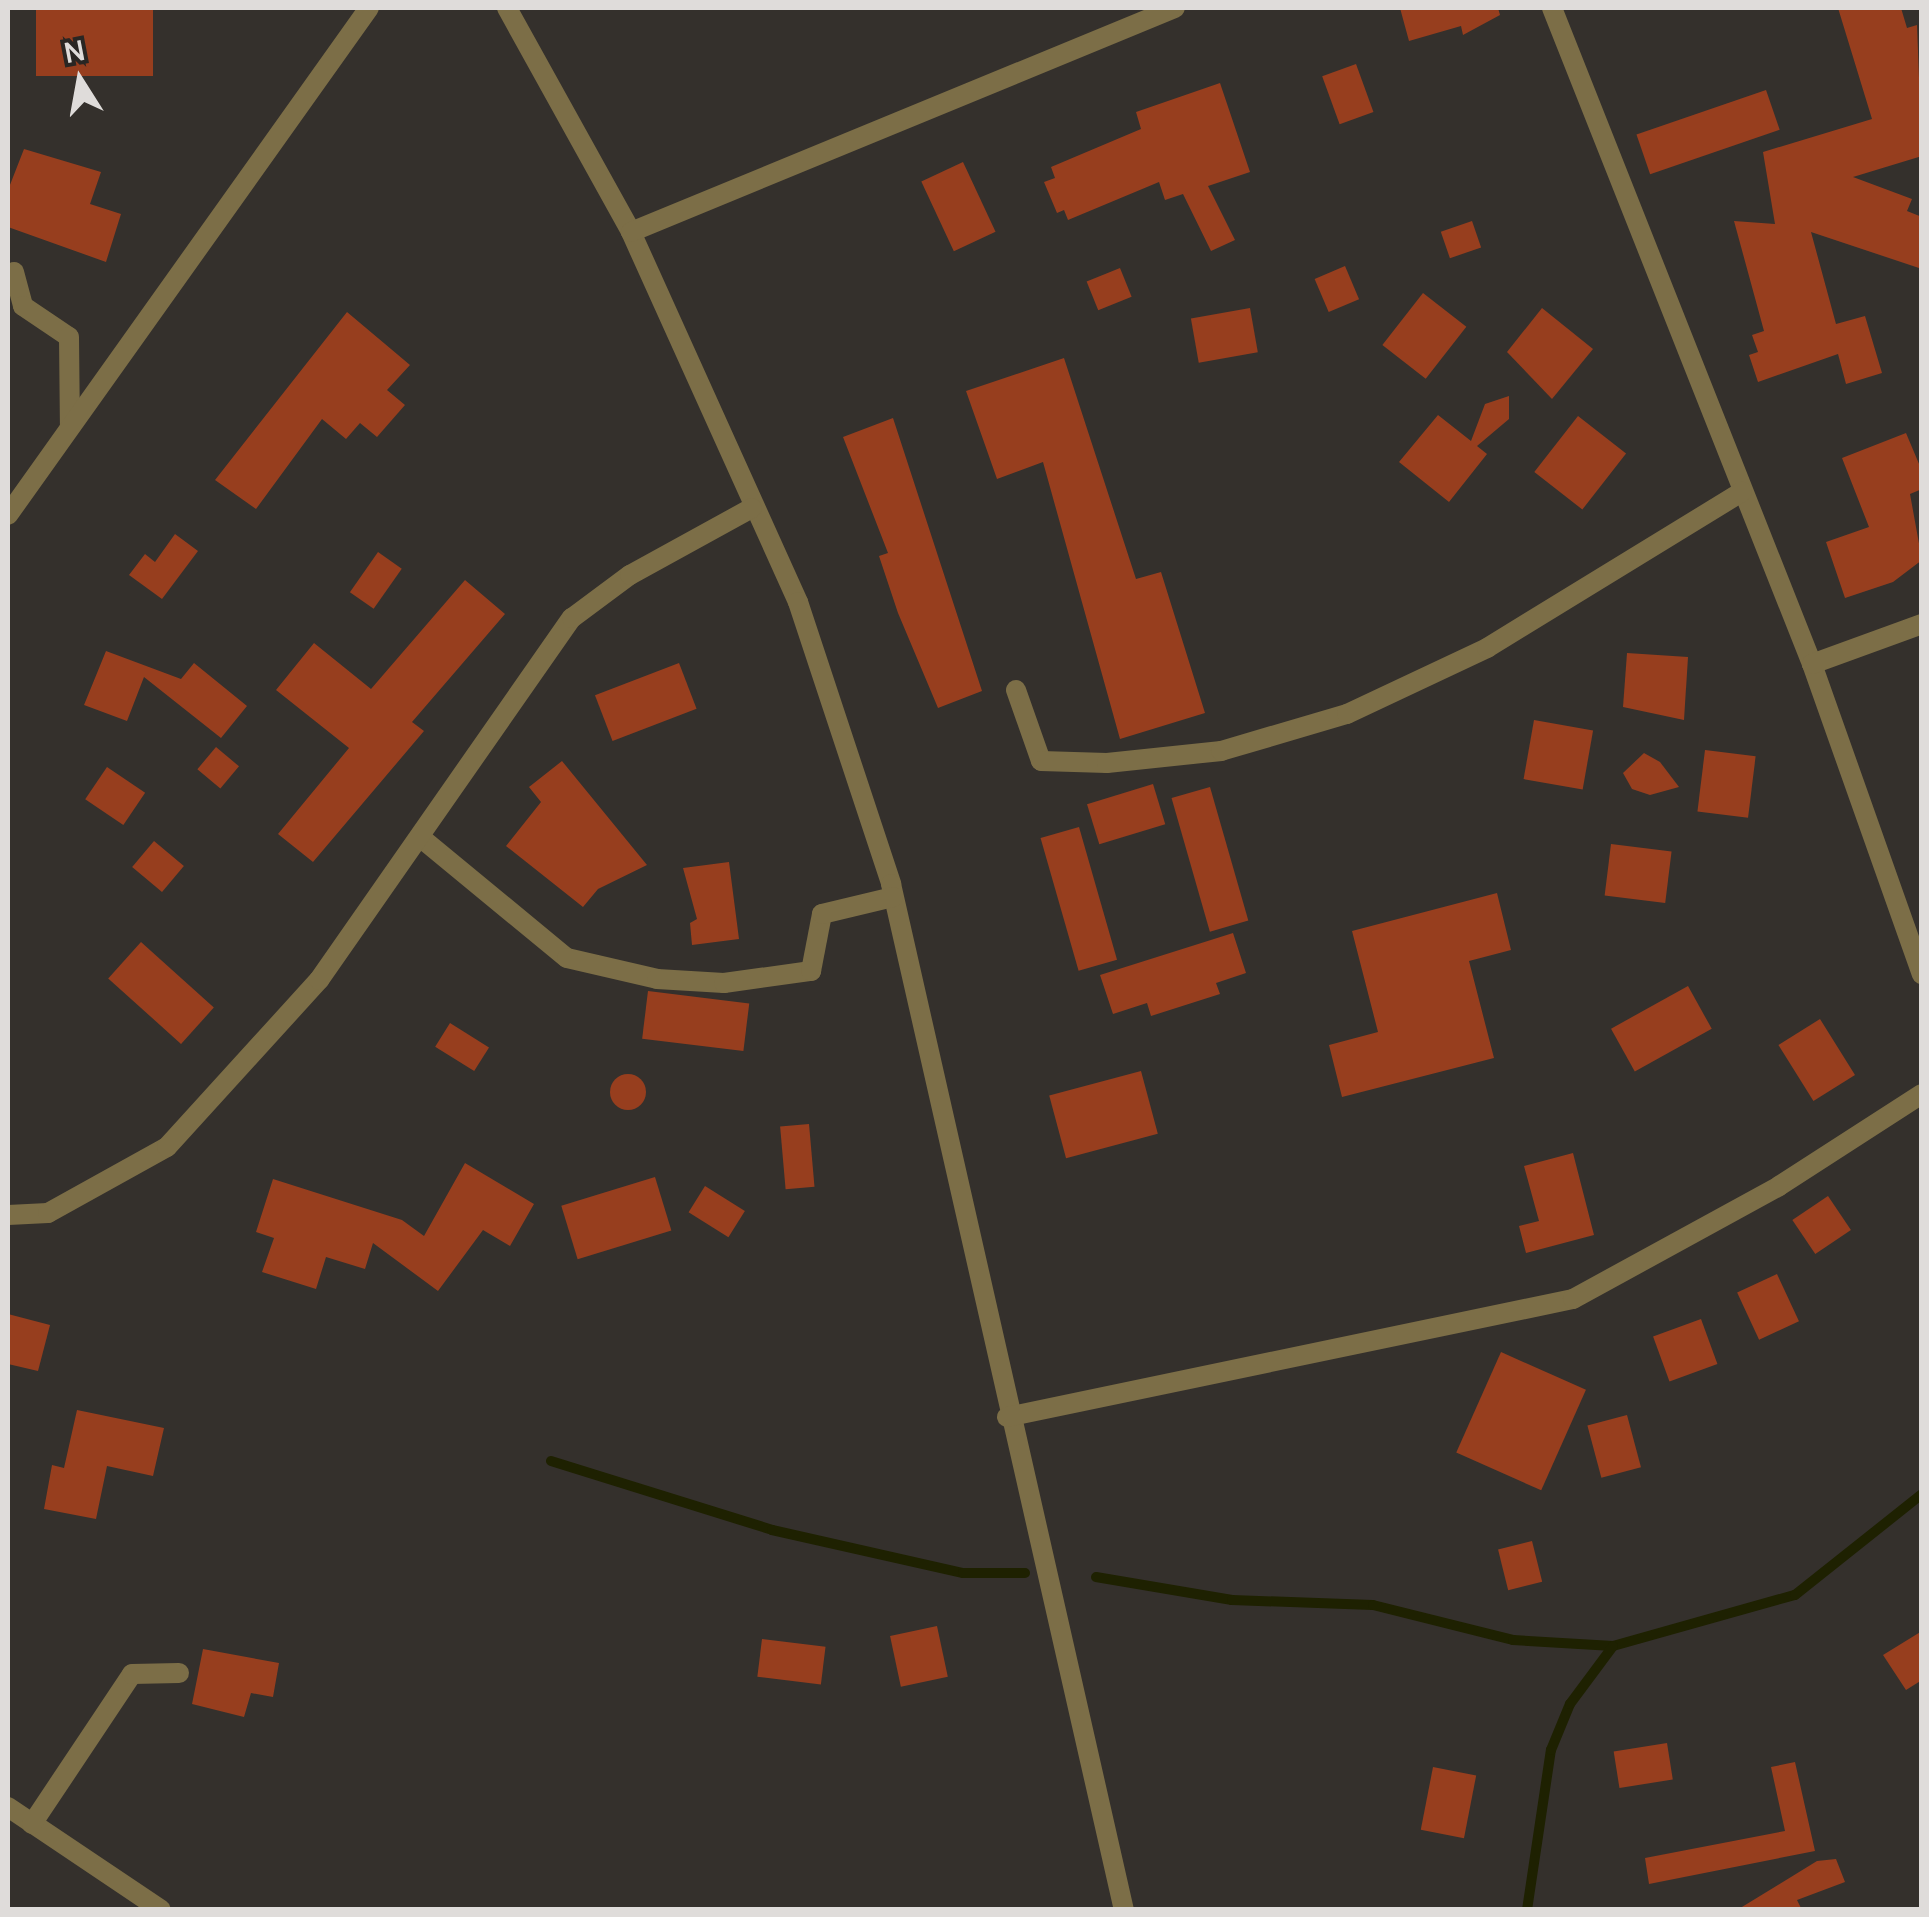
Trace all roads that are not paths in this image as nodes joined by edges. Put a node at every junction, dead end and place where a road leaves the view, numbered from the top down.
1 (369, 8) edge
2 (507, 8) edge
3 (1174, 8) edge
4 (1552, 8) edge
5 (631, 232) junction
6 (14, 272) dead end
7 (70, 427) junction
8 (15, 489) edge
9 (1742, 492) junction
10 (752, 508) junction
11 (8, 515) edge
12 (1922, 624) edge
13 (1812, 664) junction
14 (1016, 690) dead end
15 (420, 836) junction
16 (894, 897) junction
17 (1922, 974) edge
18 (1922, 1094) edge
19 (8, 1215) edge
20 (1007, 1417) junction
21 (179, 1673) dead end
22 (8, 1807) edge
23 (32, 1824) junction
24 (161, 1910) edge
25 (1124, 1910) edge

1 - 7 street
2 - 5 street
3 - 5 street
4 - 9 street
5 - 10 street
6 - 7 street
7 - 8 street
8 - 11 street
9 - 13 street
9 - 14 street
10 - 15 street
10 - 16 street
12 - 13 street
13 - 17 street
15 - 16 street
15 - 19 street
16 - 20 street
18 - 20 street
20 - 25 street
21 - 23 street
22 - 23 street
23 - 24 street

